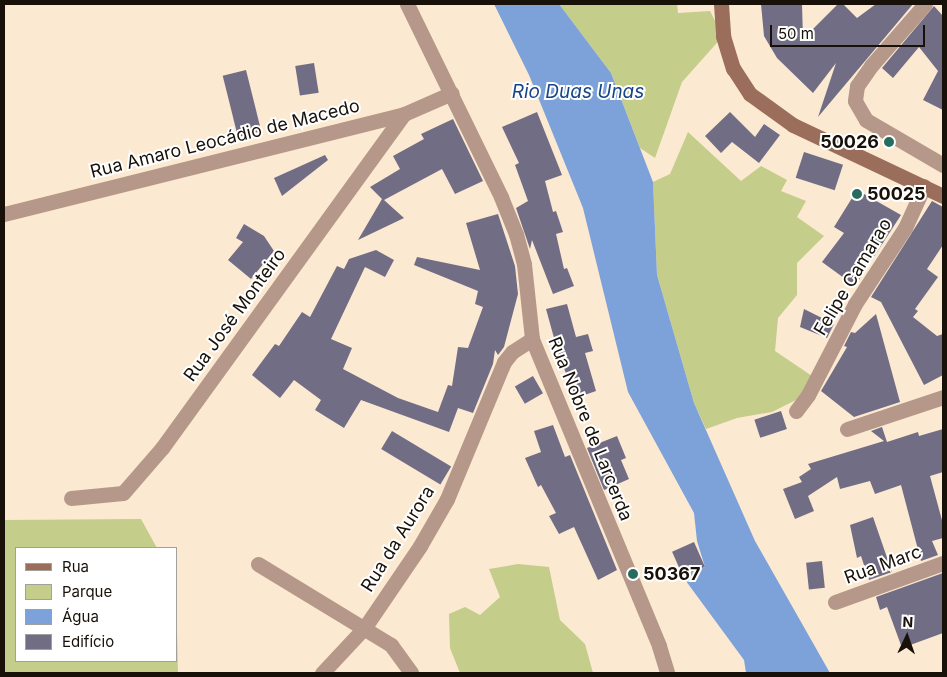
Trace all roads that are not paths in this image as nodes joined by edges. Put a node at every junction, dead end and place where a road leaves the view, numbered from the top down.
1 (407, 4) edge
2 (721, 4) edge
3 (925, 4) edge
4 (452, 93) junction
5 (404, 114) junction
6 (943, 165) edge
7 (924, 186) junction
8 (943, 196) edge
9 (4, 214) edge
10 (532, 339) junction
11 (943, 397) edge
12 (796, 411) dead end
13 (847, 429) dead end
14 (70, 498) dead end
15 (943, 563) edge
16 (258, 564) dead end
17 (835, 602) dead end
18 (365, 627) junction
19 (322, 673) edge
20 (411, 673) edge
21 (667, 673) edge

1 - 4 street, Rua Nobre de Larcerda
2 - 7 main road
3 - 6 street
4 - 5 street, Rua Amaro Leocádio de Macedo
4 - 10 street, Rua Nobre de Larcerda
5 - 9 street, Rua Amaro Leocádio de Macedo
5 - 14 street, Rua José Monteiro
7 - 8 main road
7 - 12 street, Felipe Camarao
10 - 18 street, Rua da Aurora
10 - 21 street, Rua Nobre de Larcerda
11 - 13 street
15 - 17 street, Rua Marc
16 - 18 street
18 - 19 street, Rua da Aurora
18 - 20 street

